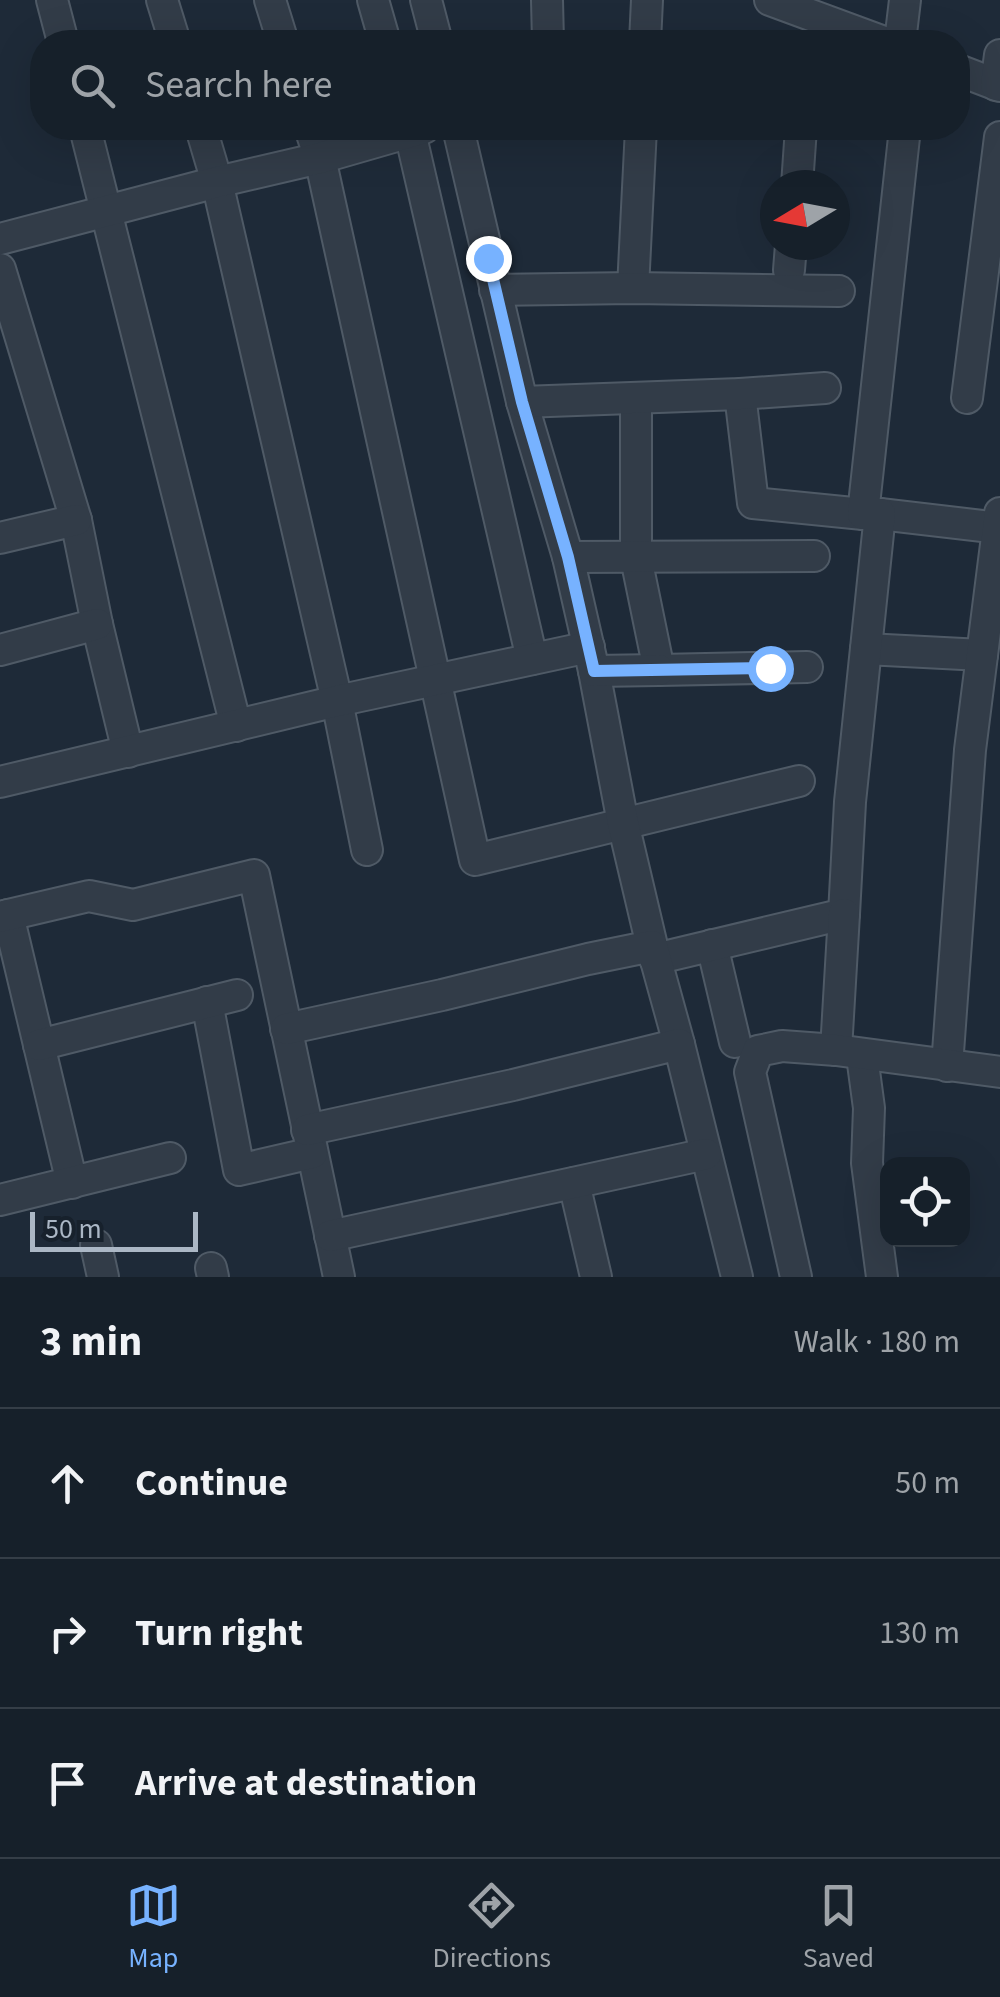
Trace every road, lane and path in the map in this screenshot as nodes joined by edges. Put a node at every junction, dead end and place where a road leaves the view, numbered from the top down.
1 (52, 0) edge
2 (162, 0) edge
3 (270, 0) edge
4 (372, 0) edge
5 (426, 0) edge
6 (547, 0) edge
7 (647, 0) edge
8 (906, 0) edge
9 (793, 13) edge
10 (60, 30) edge
11 (171, 30) edge
12 (280, 30) edge
13 (381, 30) edge
14 (434, 30) edge
15 (548, 30) edge
16 (646, 30) edge
17 (846, 30) edge
18 (902, 30) edge
19 (970, 71) edge
20 (999, 75) edge
21 (1000, 138) edge
22 (88, 140) edge
23 (205, 140) edge
24 (314, 140) edge
25 (377, 140) edge
26 (418, 140) edge
27 (461, 140) edge
28 (640, 140) edge
29 (801, 140) edge
30 (904, 140) edge
31 (320, 158) junction
32 (798, 170) edge
33 (217, 182) junction
34 (108, 213) junction
35 (0, 239) edge
36 (0, 268) edge
37 (634, 288) junction
38 (495, 290) junction
39 (839, 292) dead end
40 (825, 388) dead end
41 (740, 394) junction
42 (636, 398) junction
43 (967, 398) dead end
44 (522, 402) junction
45 (872, 514) junction
46 (76, 520) junction
47 (999, 523) edge
48 (0, 538) edge
49 (814, 556) dead end
50 (568, 557) junction
51 (636, 558) junction
52 (97, 624) junction
53 (866, 649) junction
54 (0, 650) edge
55 (982, 655) junction
56 (532, 659) junction
57 (591, 659) junction
58 (808, 667) dead end
59 (659, 670) junction
60 (436, 680) junction
61 (337, 701) junction
62 (236, 726) junction
63 (128, 752) junction
64 (798, 781) dead end
65 (0, 782) edge
66 (622, 824) junction
67 (368, 850) dead end
68 (844, 914) junction
69 (4, 916) edge
70 (712, 945) junction
71 (654, 952) junction
72 (286, 1029) junction
73 (735, 1042) dead end
74 (679, 1044) junction
75 (39, 1045) junction
76 (849, 1053) junction
77 (947, 1066) junction
78 (1000, 1072) edge
79 (310, 1141) junction
80 (706, 1154) junction
81 (170, 1158) dead end
82 (72, 1182) junction
83 (574, 1183) junction
84 (0, 1200) edge
85 (330, 1236) junction
86 (96, 1244) dead end
87 (103, 1277) edge
88 (338, 1277) edge
89 (596, 1277) edge
90 (737, 1277) edge
91 (796, 1277) edge
92 (882, 1277) edge

1 - 10 street
2 - 11 street
3 - 12 street
4 - 13 street
5 - 14 street
6 - 15 street
7 - 16 street
8 - 18 street
9 - 17 street
19 - 20 street
21 - 43 street
22 - 34 street
23 - 33 street
24 - 31 street
25 - 31 street
26 - 56 street
27 - 38 street
28 - 37 street
29 - 32 street
30 - 45 street
31 - 33 street
31 - 60 street
33 - 34 street
33 - 61 street
34 - 35 street
34 - 62 street
36 - 46 street
37 - 38 street
37 - 39 street
38 - 44 street
40 - 41 street
41 - 42 street
41 - 45 street
42 - 44 street
42 - 51 street
44 - 50 street
45 - 47 street
45 - 53 street
46 - 48 street
46 - 52 street
47 - 55 street
49 - 51 street
50 - 51 street
50 - 57 street
51 - 59 street
52 - 54 street
52 - 63 street
53 - 55 street
53 - 68 street
55 - 77 street
56 - 57 street
56 - 60 street
57 - 59 street
57 - 66 street
58 - 59 street
60 - 61 street
60 - 66 street
61 - 62 street
61 - 67 street
62 - 63 street
63 - 65 street
64 - 66 street
66 - 71 street
68 - 70 street
68 - 76 street
69 - 72 street
69 - 75 street
70 - 71 street
70 - 73 street
71 - 72 street
71 - 74 street
72 - 79 street
74 - 79 street
74 - 80 street
75 - 79 street
75 - 82 street
76 - 77 street
76 - 91 street
76 - 92 street
77 - 78 street
79 - 85 street
80 - 83 street
80 - 90 street
81 - 82 street
82 - 84 street
83 - 85 street
83 - 89 street
85 - 88 street
86 - 87 street

